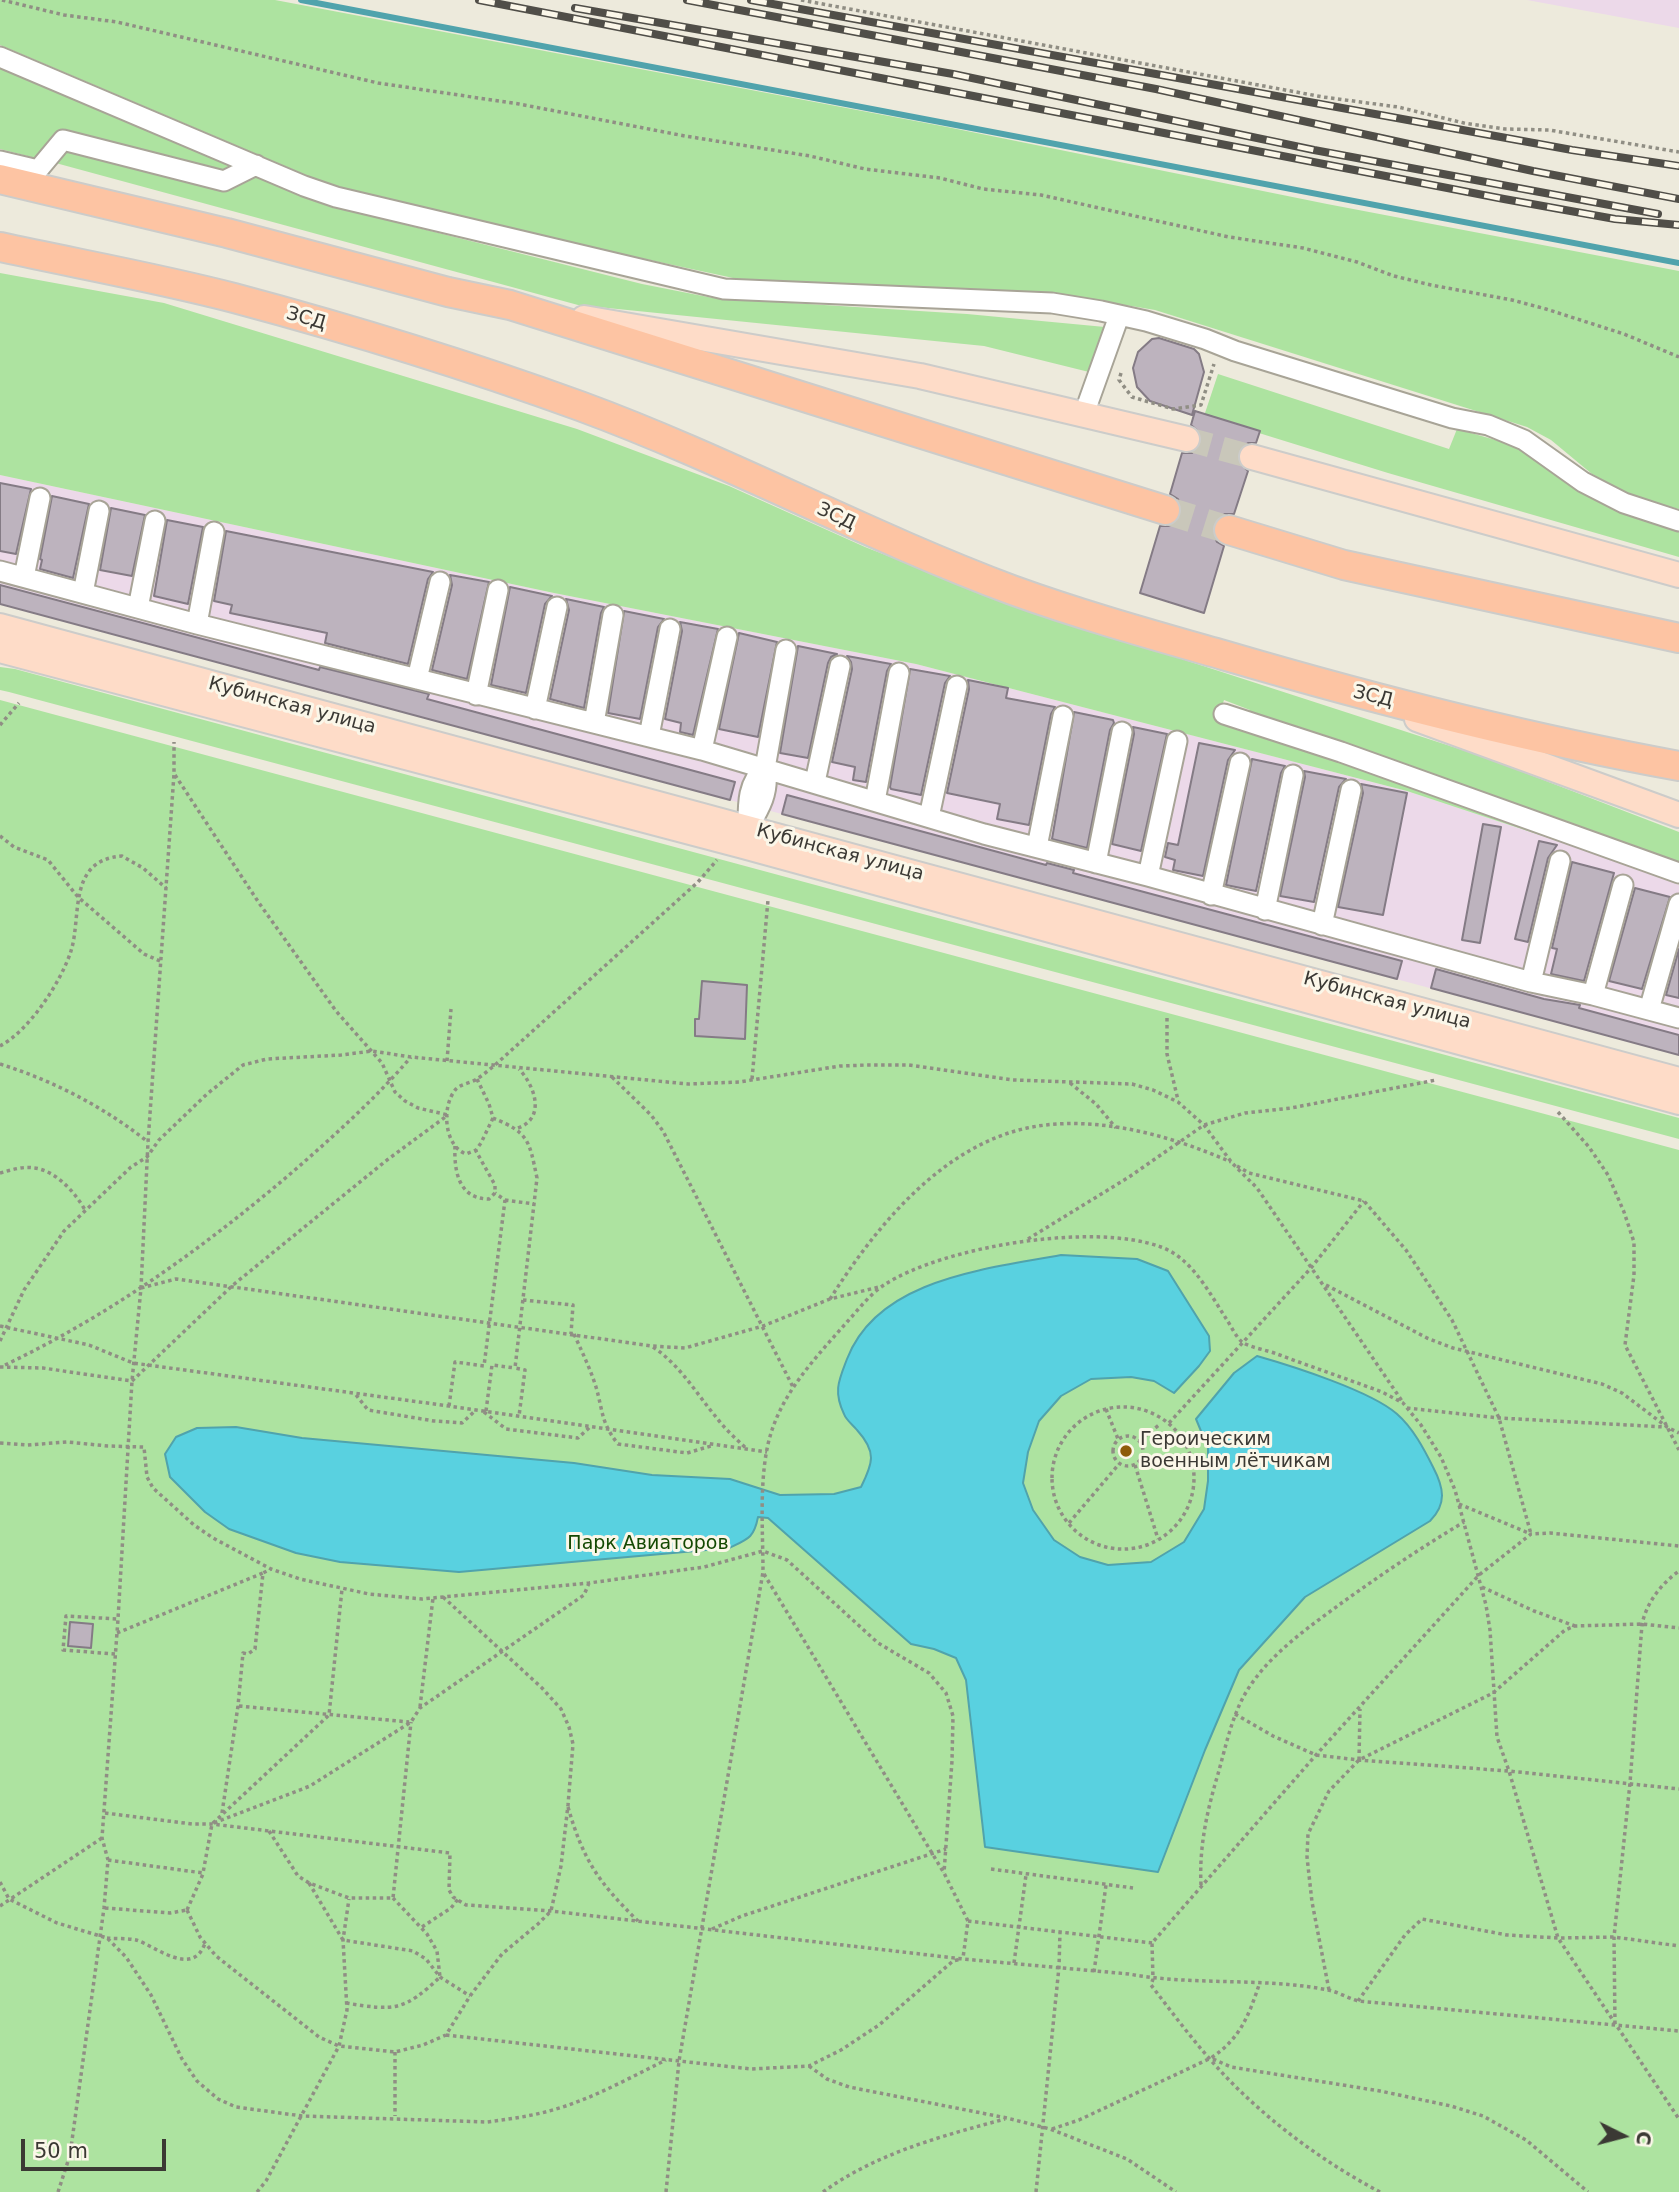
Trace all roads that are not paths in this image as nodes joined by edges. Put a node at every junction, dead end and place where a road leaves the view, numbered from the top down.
1 (0, 57) edge
2 (0, 161) edge
3 (256, 165) junction
4 (0, 179) edge
5 (0, 247) edge
6 (510, 305) junction
7 (1119, 316) junction
8 (1084, 414) junction
9 (1187, 439) tunnel mouth
10 (1252, 457) tunnel mouth
11 (40, 498) dead end
12 (1165, 510) tunnel mouth
13 (99, 511) dead end
14 (155, 521) dead end
15 (1679, 521) edge
16 (1229, 530) tunnel mouth
17 (214, 532) dead end
18 (0, 570) edge
19 (1679, 575) edge
20 (24, 577) junction
21 (440, 582) dead end
22 (498, 590) dead end
23 (83, 593) junction
24 (557, 607) dead end
25 (138, 608) junction
26 (613, 615) dead end
27 (197, 624) junction
28 (0, 626) edge
29 (670, 629) dead end
30 (727, 637) dead end
31 (1679, 638) edge
32 (0, 650) edge
33 (786, 650) dead end
34 (840, 666) dead end
35 (899, 673) dead end
36 (417, 679) junction
37 (1318, 683) junction
38 (957, 686) dead end
39 (476, 695) junction
40 (535, 709) junction
41 (1224, 714) dead end
42 (1063, 716) dead end
43 (594, 723) junction
44 (1122, 732) dead end
45 (649, 736) junction
46 (1177, 741) dead end
47 (702, 750) junction
48 (1240, 762) dead end
49 (1679, 766) edge
50 (765, 768) junction
51 (1293, 775) dead end
52 (815, 782) junction
53 (1351, 790) dead end
54 (875, 801) junction
55 (1679, 815) edge
56 (929, 817) junction
57 (745, 837) junction
58 (1037, 847) junction
59 (1560, 861) dead end
60 (1096, 863) junction
61 (1679, 873) edge
62 (1148, 876) junction
63 (1623, 885) dead end
64 (1211, 895) junction
65 (1679, 904) edge
66 (1265, 910) junction
67 (1322, 925) junction
68 (1531, 982) junction
69 (1593, 995) junction
70 (1649, 1010) junction
71 (1679, 1018) edge
72 (1679, 1080) edge
73 (1679, 1102) edge

1 - 3 lane
2 - 3 lane
3 - 7 lane
4 - 6 highway
5 - 37 highway, ЗСД
6 - 8 main road
6 - 12 highway
7 - 8 lane
7 - 15 lane
8 - 9 main road
10 - 19 main road
11 - 20 lane
13 - 23 lane
14 - 25 lane
16 - 31 highway
17 - 27 lane
18 - 20 lane
20 - 23 lane
21 - 36 lane
22 - 39 lane
23 - 25 lane
24 - 40 lane
25 - 27 lane
26 - 43 lane
27 - 36 lane
28 - 57 main road, Кубинская улица
29 - 45 lane
30 - 47 lane
32 - 57 main road, Кубинская улица
33 - 50 lane
34 - 52 lane
35 - 54 lane
36 - 39 lane
37 - 49 highway, ЗСД
37 - 55 main road
38 - 56 lane
39 - 40 lane
40 - 43 lane
41 - 61 lane
42 - 58 lane
43 - 45 lane
44 - 60 lane
45 - 47 lane
46 - 62 lane
47 - 50 lane
48 - 64 lane
50 - 52 lane
50 - 57 lane
51 - 66 lane
52 - 54 lane
53 - 67 lane
54 - 56 lane
56 - 58 lane
57 - 72 main road, Кубинская улица
57 - 73 main road, Кубинская улица
58 - 60 lane
59 - 68 lane
60 - 62 lane
62 - 64 lane
63 - 69 lane
64 - 66 lane
65 - 70 lane
66 - 67 lane
67 - 68 lane
68 - 69 lane
69 - 70 lane
70 - 71 lane

